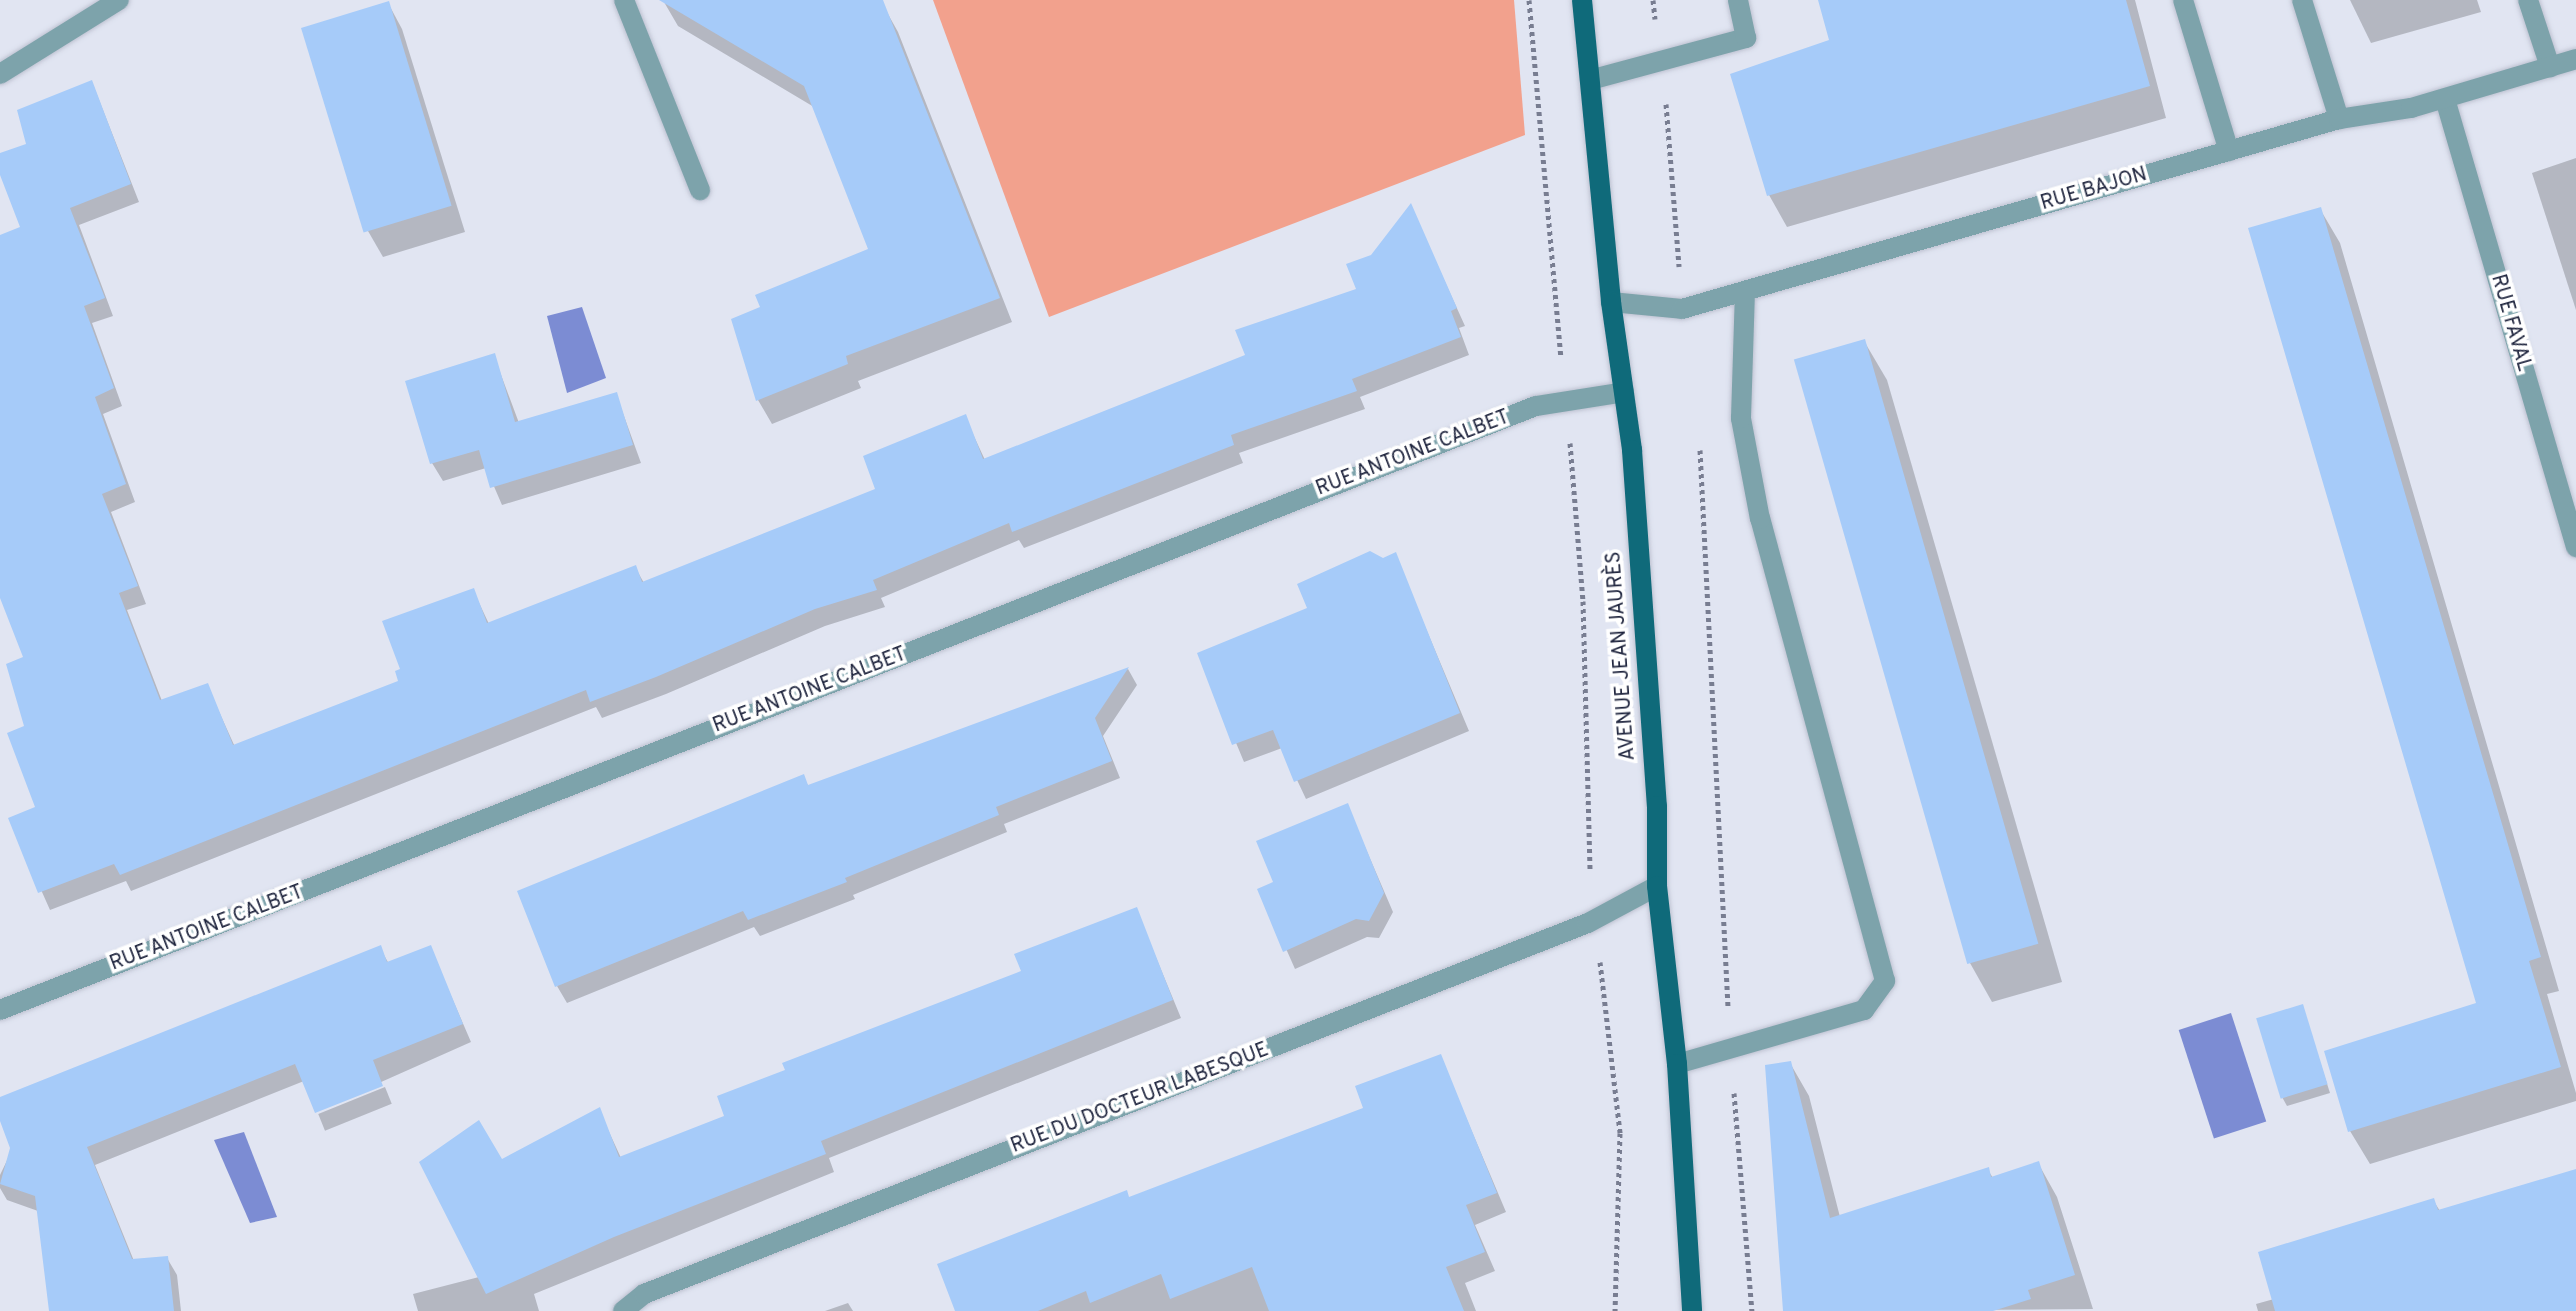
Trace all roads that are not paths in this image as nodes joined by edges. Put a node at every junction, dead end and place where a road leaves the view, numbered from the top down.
1 (119, 0) edge
2 (624, 0) edge
3 (1582, 0) edge
4 (1738, 0) edge
5 (2183, 0) edge
6 (2302, 0) edge
7 (2528, 0) edge
8 (2576, 59) edge
9 (2550, 67) junction
10 (0, 74) edge
11 (1590, 80) junction
12 (2445, 99) junction
13 (2339, 119) junction
14 (2229, 151) junction
15 (700, 190) dead end
16 (1745, 292) junction
17 (1611, 302) junction
18 (1624, 392) junction
19 (2576, 547) edge
20 (1657, 886) junction
21 (0, 1010) edge
22 (1677, 1064) junction
23 (623, 1311) edge
24 (1692, 1311) edge

1 - 10 street
2 - 15 street
3 - 11 main road, AVENUE JEAN JAURÈS
4 - 11 street
5 - 14 street
6 - 13 street
7 - 9 street
8 - 9 street, RUE BAJON
9 - 12 street, RUE BAJON
11 - 17 main road, AVENUE JEAN JAURÈS
12 - 13 street, RUE BAJON
12 - 19 street, RUE FAVAL
13 - 14 street, RUE BAJON
14 - 16 street, RUE BAJON
16 - 17 street, RUE BAJON
16 - 22 street
17 - 18 main road, AVENUE JEAN JAURÈS
18 - 20 main road, AVENUE JEAN JAURÈS
18 - 21 street, RUE ANTOINE CALBET
20 - 22 main road, AVENUE JEAN JAURÈS
20 - 23 street, RUE DU DOCTEUR LABESQUE
22 - 24 main road, AVENUE JEAN JAURÈS

